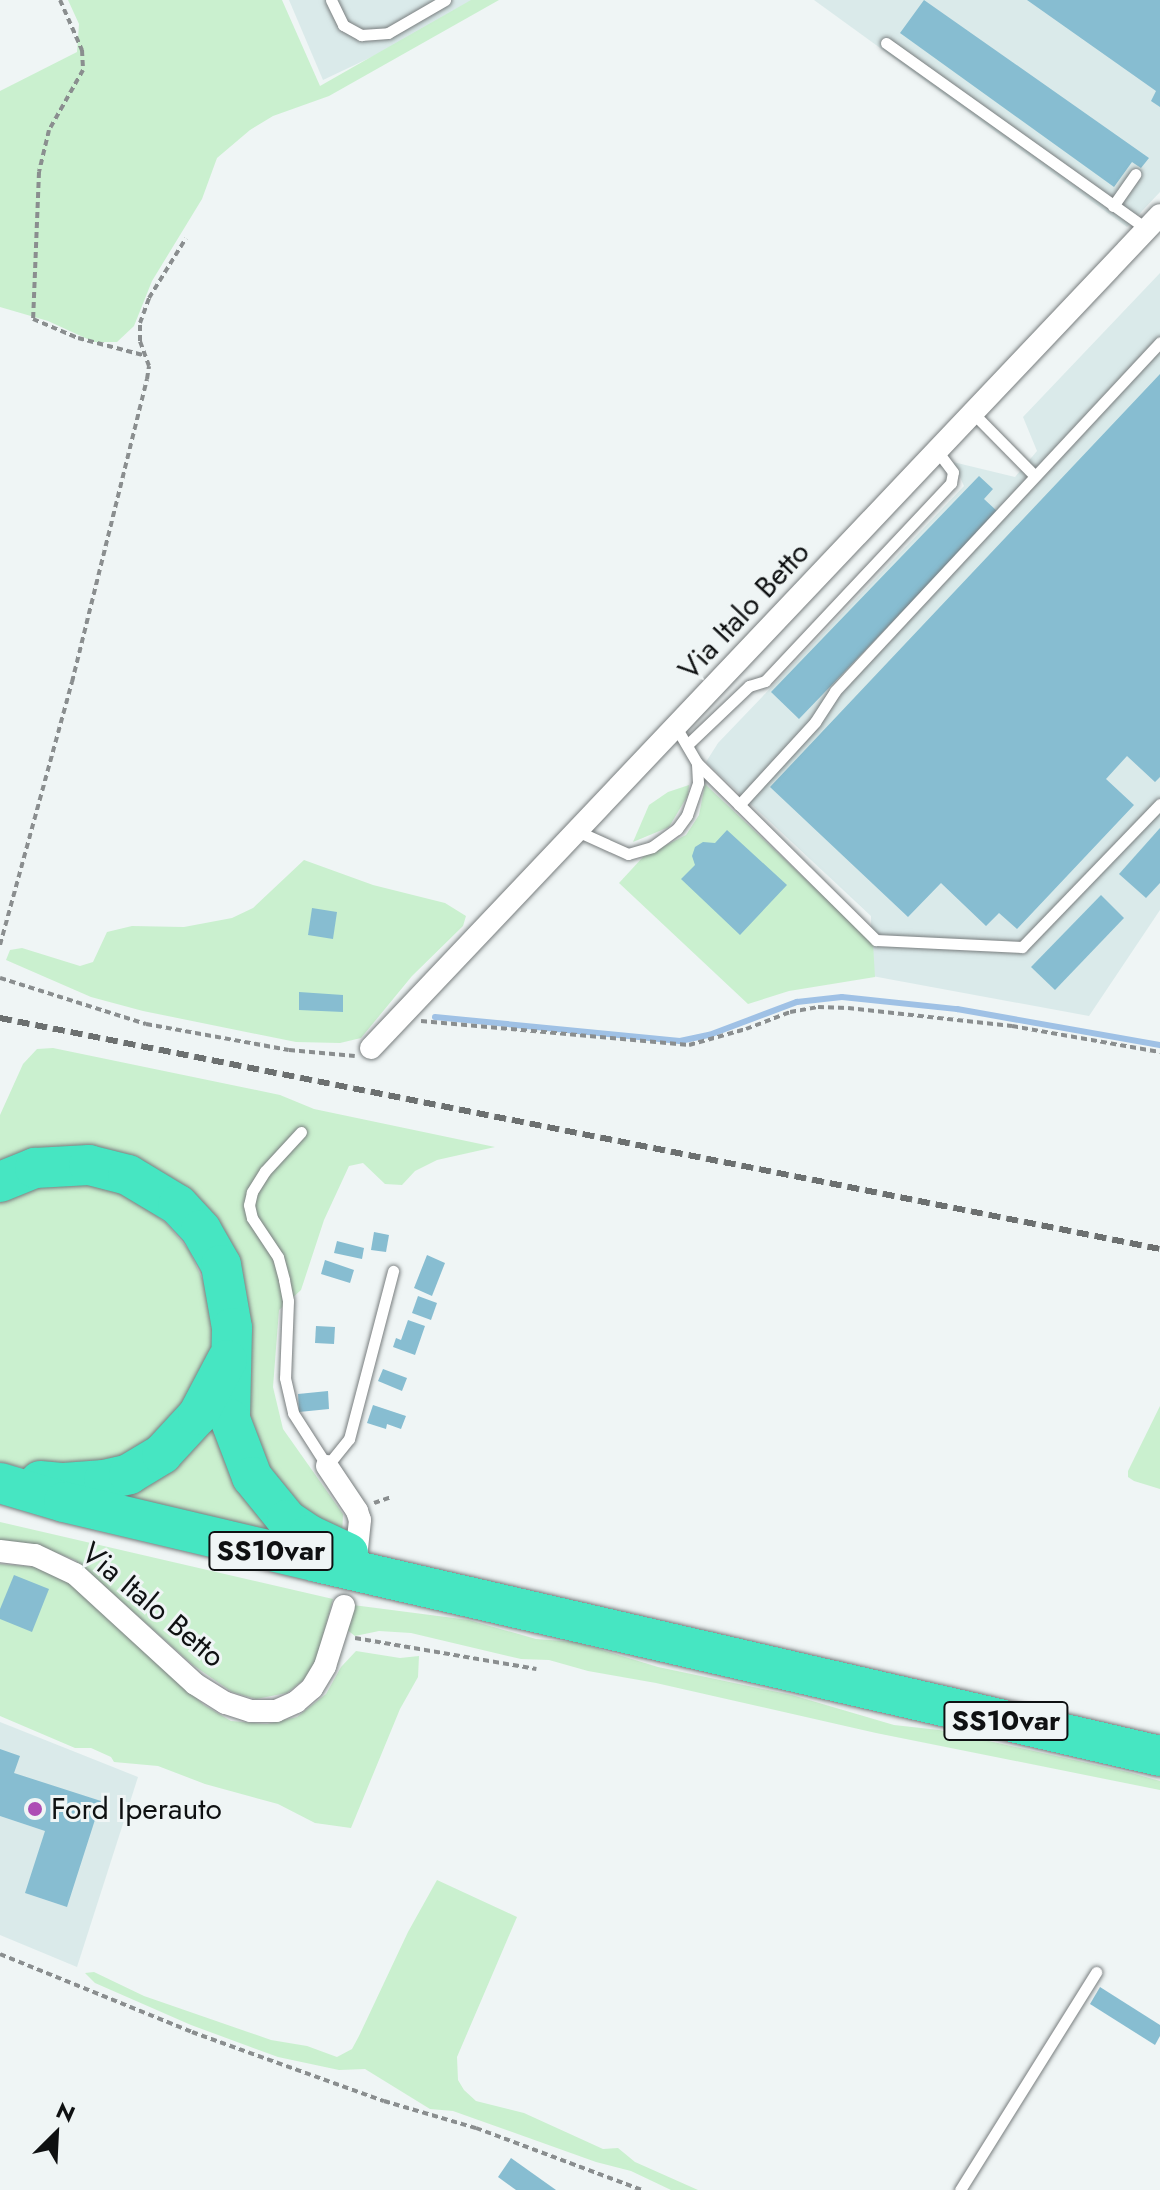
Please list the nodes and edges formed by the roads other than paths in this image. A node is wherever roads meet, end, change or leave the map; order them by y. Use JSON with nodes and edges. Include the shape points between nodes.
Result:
{"nodes":[{"id":1,"x":331,"y":0,"type":"edge"},
{"id":2,"x":445,"y":0,"type":"edge"},
{"id":3,"x":886,"y":43,"type":"dead end"},
{"id":4,"x":1135,"y":174,"type":"dead end"},
{"id":5,"x":1113,"y":206,"type":"junction"},
{"id":6,"x":1153,"y":222,"type":"edge"},
{"id":7,"x":1160,"y":342,"type":"edge"},
{"id":8,"x":973,"y":413,"type":"junction"},
{"id":9,"x":937,"y":451,"type":"junction"},
{"id":10,"x":1035,"y":476,"type":"junction"},
{"id":11,"x":681,"y":736,"type":"junction"},
{"id":12,"x":697,"y":763,"type":"junction"},
{"id":13,"x":1160,"y":804,"type":"edge"},
{"id":14,"x":739,"y":805,"type":"junction"},
{"id":15,"x":577,"y":831,"type":"junction"},
{"id":16,"x":371,"y":1048,"type":"road end"},
{"id":17,"x":301,"y":1132,"type":"dead end"},
{"id":18,"x":0,"y":1182,"type":"edge"},
{"id":19,"x":393,"y":1271,"type":"dead end"},
{"id":20,"x":230,"y":1353,"type":"junction"},
{"id":21,"x":327,"y":1466,"type":"junction"},
{"id":22,"x":0,"y":1469,"type":"edge"},
{"id":23,"x":0,"y":1483,"type":"edge"},
{"id":24,"x":0,"y":1506,"type":"edge"},
{"id":25,"x":118,"y":1515,"type":"junction"},
{"id":26,"x":357,"y":1549,"type":"dead end"},
{"id":27,"x":0,"y":1551,"type":"edge"},
{"id":28,"x":425,"y":1586,"type":"junction"},
{"id":29,"x":344,"y":1606,"type":"dead end"},
{"id":30,"x":1160,"y":1756,"type":"edge"},
{"id":31,"x":1096,"y":1972,"type":"dead end"},
{"id":32,"x":960,"y":2190,"type":"edge"}],
"edges":[{"from":1,"to":2,"type":"lane","via":[[343,25],[361,35],[388,33]]},
{"from":3,"to":5,"type":"lane"},
{"from":4,"to":5,"type":"lane"},
{"from":5,"to":6,"type":"lane"},
{"from":6,"to":8,"type":"street","name":"Via Italo Betto"},
{"from":7,"to":10,"type":"lane"},
{"from":8,"to":9,"type":"street","name":"Via Italo Betto"},
{"from":8,"to":10,"type":"lane"},
{"from":9,"to":11,"type":"street","name":"Via Italo Betto"},
{"from":9,"to":11,"type":"lane","via":[[953,472],[951,483],[765,681],[749,686]]},
{"from":10,"to":14,"type":"lane","via":[[835,691],[815,722]]},
{"from":11,"to":12,"type":"lane"},
{"from":11,"to":15,"type":"street","name":"Via Italo Betto"},
{"from":12,"to":14,"type":"lane"},
{"from":12,"to":15,"type":"lane","via":[[698,783],[687,815],[652,847],[628,854]]},
{"from":13,"to":14,"type":"lane","via":[[1022,947],[876,940]]},
{"from":15,"to":16,"type":"street","name":"Via Italo Betto"},
{"from":17,"to":21,"type":"lane","via":[[265,1171],[249,1205],[278,1257],[284,1280],[285,1378],[293,1413]]},
{"from":18,"to":20,"type":"highway","via":[[35,1168],[89,1165],[128,1175],[178,1205],[201,1230],[221,1265],[229,1295]]},
{"from":19,"to":21,"type":"lane","via":[[352,1429]]},
{"from":20,"to":22,"type":"highway","via":[[209,1398],[182,1437],[129,1474],[64,1483]]},
{"from":20,"to":28,"type":"highway","via":[[230,1419],[240,1452],[265,1498],[309,1535],[342,1551],[402,1566]]},
{"from":21,"to":26,"type":"street","via":[[357,1511]]},
{"from":23,"to":25,"type":"highway","number":"SS10var"},
{"from":24,"to":25,"type":"highway","via":[[85,1523]]},
{"from":25,"to":28,"type":"highway","number":"SS10var"},
{"from":27,"to":29,"type":"street","name":"Via Italo Betto","via":[[35,1555],[75,1574],[195,1684],[251,1711],[276,1711],[312,1688],[325,1666]]},
{"from":28,"to":30,"type":"highway","number":"SS10var"},
{"from":31,"to":32,"type":"lane"}]}
